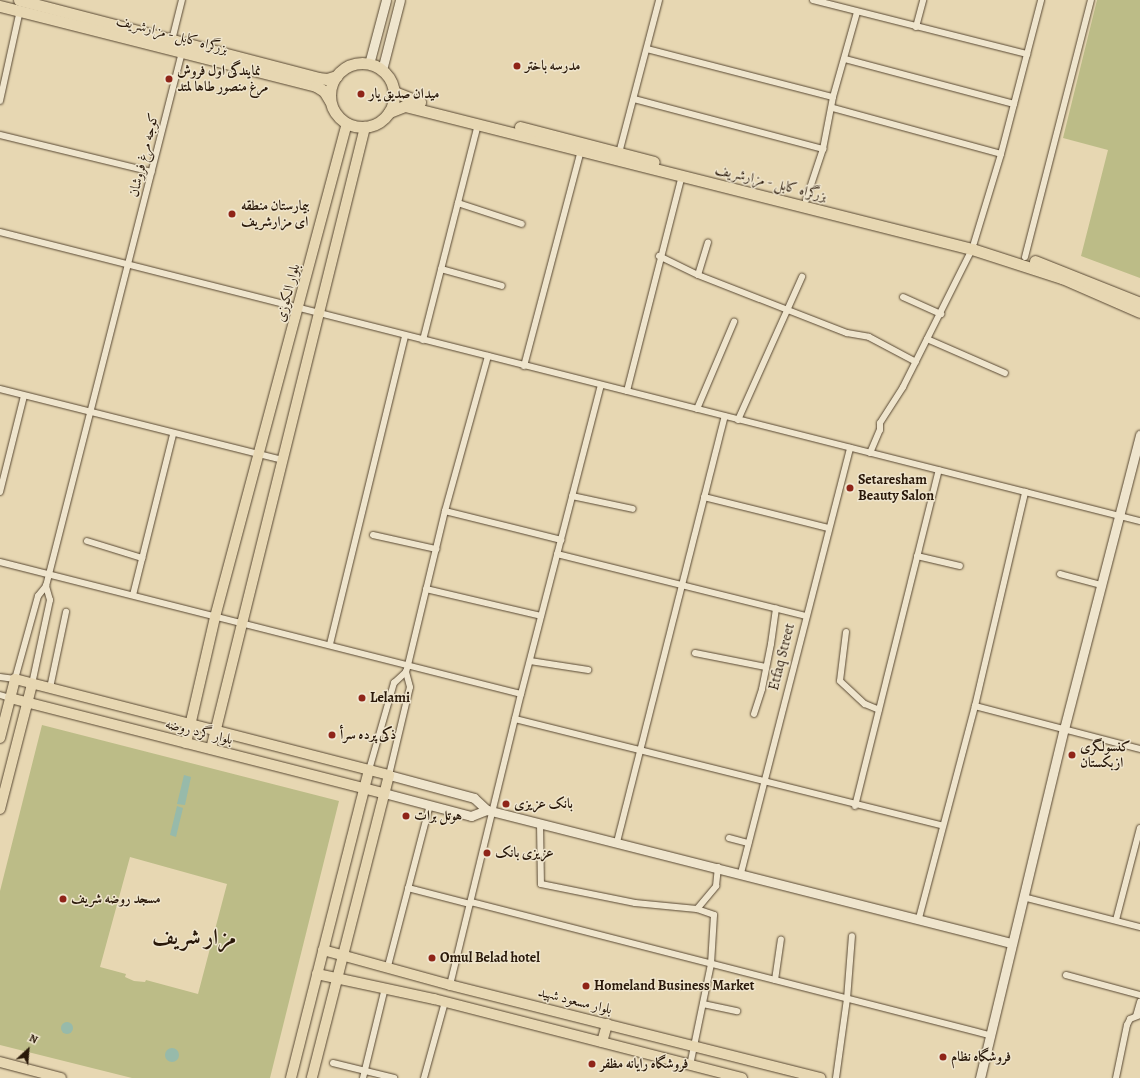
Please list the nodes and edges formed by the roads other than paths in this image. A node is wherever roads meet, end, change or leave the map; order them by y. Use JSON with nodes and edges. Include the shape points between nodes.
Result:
{"nodes":[{"id":1,"x":182,"y":0,"type":"edge"},
{"id":2,"x":386,"y":0,"type":"edge"},
{"id":3,"x":400,"y":0,"type":"edge"},
{"id":4,"x":659,"y":0,"type":"edge"},
{"id":5,"x":812,"y":0,"type":"edge"},
{"id":6,"x":924,"y":0,"type":"edge"},
{"id":7,"x":1041,"y":0,"type":"edge"},
{"id":8,"x":1091,"y":0,"type":"edge"},
{"id":9,"x":43,"y":3,"type":"edge"},
{"id":10,"x":20,"y":5,"type":"edge"},
{"id":11,"x":0,"y":6,"type":"edge"},
{"id":12,"x":858,"y":12,"type":"junction"},
{"id":13,"x":916,"y":27,"type":"junction"},
{"id":14,"x":172,"y":40,"type":"junction"},
{"id":15,"x":647,"y":49,"type":"junction"},
{"id":16,"x":182,"y":52,"type":"junction"},
{"id":17,"x":1027,"y":54,"type":"junction"},
{"id":18,"x":845,"y":59,"type":"junction"},
{"id":19,"x":369,"y":64,"type":"junction"},
{"id":20,"x":382,"y":70,"type":"junction"},
{"id":21,"x":336,"y":76,"type":"junction"},
{"id":22,"x":394,"y":92,"type":"junction"},
{"id":23,"x":833,"y":98,"type":"junction"},
{"id":24,"x":634,"y":99,"type":"junction"},
{"id":25,"x":0,"y":100,"type":"edge"},
{"id":26,"x":330,"y":101,"type":"junction"},
{"id":27,"x":1014,"y":104,"type":"junction"},
{"id":28,"x":833,"y":108,"type":"junction"},
{"id":29,"x":389,"y":112,"type":"junction"},
{"id":30,"x":346,"y":123,"type":"junction"},
{"id":31,"x":478,"y":124,"type":"junction"},
{"id":32,"x":365,"y":127,"type":"junction"},
{"id":33,"x":0,"y":135,"type":"edge"},
{"id":34,"x":824,"y":149,"type":"junction"},
{"id":35,"x":581,"y":151,"type":"junction"},
{"id":36,"x":619,"y":153,"type":"junction"},
{"id":37,"x":1001,"y":154,"type":"junction"},
{"id":38,"x":152,"y":172,"type":"junction"},
{"id":39,"x":682,"y":176,"type":"junction"},
{"id":40,"x":806,"y":200,"type":"junction"},
{"id":41,"x":458,"y":203,"type":"junction"},
{"id":42,"x":522,"y":224,"type":"dead end"},
{"id":43,"x":0,"y":232,"type":"edge"},
{"id":44,"x":708,"y":243,"type":"dead end"},
{"id":45,"x":973,"y":246,"type":"junction"},
{"id":46,"x":659,"y":256,"type":"junction"},
{"id":47,"x":1025,"y":258,"type":"junction"},
{"id":48,"x":128,"y":264,"type":"junction"},
{"id":49,"x":441,"y":269,"type":"junction"},
{"id":50,"x":698,"y":275,"type":"junction"},
{"id":51,"x":802,"y":277,"type":"dead end"},
{"id":52,"x":502,"y":286,"type":"dead end"},
{"id":53,"x":902,"y":297,"type":"dead end"},
{"id":54,"x":1140,"y":303,"type":"edge"},
{"id":55,"x":298,"y":306,"type":"junction"},
{"id":56,"x":787,"y":309,"type":"junction"},
{"id":57,"x":318,"y":312,"type":"junction"},
{"id":58,"x":1140,"y":312,"type":"edge"},
{"id":59,"x":941,"y":314,"type":"junction"},
{"id":60,"x":734,"y":322,"type":"dead end"},
{"id":61,"x":405,"y":336,"type":"junction"},
{"id":62,"x":927,"y":339,"type":"junction"},
{"id":63,"x":423,"y":340,"type":"junction"},
{"id":64,"x":488,"y":356,"type":"junction"},
{"id":65,"x":916,"y":362,"type":"junction"},
{"id":66,"x":524,"y":366,"type":"junction"},
{"id":67,"x":1005,"y":373,"type":"dead end"},
{"id":68,"x":601,"y":385,"type":"junction"},
{"id":69,"x":0,"y":390,"type":"edge"},
{"id":70,"x":626,"y":391,"type":"junction"},
{"id":71,"x":24,"y":396,"type":"junction"},
{"id":72,"x":697,"y":409,"type":"junction"},
{"id":73,"x":92,"y":414,"type":"junction"},
{"id":74,"x":725,"y":416,"type":"junction"},
{"id":75,"x":738,"y":420,"type":"junction"},
{"id":76,"x":173,"y":434,"type":"junction"},
{"id":77,"x":1140,"y":435,"type":"edge"},
{"id":78,"x":850,"y":448,"type":"junction"},
{"id":79,"x":870,"y":453,"type":"junction"},
{"id":80,"x":259,"y":455,"type":"junction"},
{"id":81,"x":282,"y":460,"type":"junction"},
{"id":82,"x":939,"y":470,"type":"junction"},
{"id":83,"x":0,"y":492,"type":"edge"},
{"id":84,"x":1025,"y":492,"type":"junction"},
{"id":85,"x":572,"y":496,"type":"junction"},
{"id":86,"x":704,"y":497,"type":"junction"},
{"id":87,"x":633,"y":509,"type":"dead end"},
{"id":88,"x":445,"y":511,"type":"junction"},
{"id":89,"x":1119,"y":515,"type":"junction"},
{"id":90,"x":1140,"y":521,"type":"edge"},
{"id":91,"x":828,"y":528,"type":"junction"},
{"id":92,"x":373,"y":535,"type":"dead end"},
{"id":93,"x":561,"y":540,"type":"junction"},
{"id":94,"x":87,"y":541,"type":"dead end"},
{"id":95,"x":436,"y":549,"type":"junction"},
{"id":96,"x":557,"y":554,"type":"junction"},
{"id":97,"x":917,"y":556,"type":"junction"},
{"id":98,"x":142,"y":558,"type":"junction"},
{"id":99,"x":0,"y":562,"type":"edge"},
{"id":100,"x":960,"y":566,"type":"dead end"},
{"id":101,"x":49,"y":574,"type":"junction"},
{"id":102,"x":1060,"y":574,"type":"dead end"},
{"id":103,"x":681,"y":585,"type":"junction"},
{"id":104,"x":1101,"y":585,"type":"junction"},
{"id":105,"x":46,"y":586,"type":"junction"},
{"id":106,"x":426,"y":590,"type":"junction"},
{"id":107,"x":133,"y":595,"type":"junction"},
{"id":108,"x":776,"y":608,"type":"junction"},
{"id":109,"x":66,"y":612,"type":"dead end"},
{"id":110,"x":541,"y":616,"type":"junction"},
{"id":111,"x":805,"y":616,"type":"junction"},
{"id":112,"x":215,"y":617,"type":"junction"},
{"id":113,"x":241,"y":624,"type":"junction"},
{"id":114,"x":846,"y":632,"type":"dead end"},
{"id":115,"x":330,"y":644,"type":"junction"},
{"id":116,"x":694,"y":653,"type":"dead end"},
{"id":117,"x":530,"y":661,"type":"junction"},
{"id":118,"x":766,"y":667,"type":"junction"},
{"id":119,"x":407,"y":668,"type":"junction"},
{"id":120,"x":588,"y":670,"type":"dead end"},
{"id":121,"x":0,"y":677,"type":"edge"},
{"id":122,"x":15,"y":679,"type":"junction"},
{"id":123,"x":32,"y":684,"type":"junction"},
{"id":124,"x":50,"y":688,"type":"junction"},
{"id":125,"x":521,"y":694,"type":"junction"},
{"id":126,"x":0,"y":695,"type":"edge"},
{"id":127,"x":10,"y":698,"type":"junction"},
{"id":128,"x":27,"y":702,"type":"junction"},
{"id":129,"x":975,"y":706,"type":"junction"},
{"id":130,"x":879,"y":710,"type":"junction"},
{"id":131,"x":754,"y":714,"type":"dead end"},
{"id":132,"x":515,"y":719,"type":"junction"},
{"id":133,"x":190,"y":724,"type":"junction"},
{"id":134,"x":1064,"y":729,"type":"junction"},
{"id":135,"x":215,"y":730,"type":"junction"},
{"id":136,"x":0,"y":738,"type":"edge"},
{"id":137,"x":186,"y":743,"type":"junction"},
{"id":138,"x":211,"y":749,"type":"junction"},
{"id":139,"x":1140,"y":749,"type":"edge"},
{"id":140,"x":641,"y":750,"type":"junction"},
{"id":141,"x":369,"y":770,"type":"junction"},
{"id":142,"x":389,"y":775,"type":"junction"},
{"id":143,"x":763,"y":782,"type":"junction"},
{"id":144,"x":364,"y":788,"type":"junction"},
{"id":145,"x":384,"y":793,"type":"junction"},
{"id":146,"x":430,"y":805,"type":"junction"},
{"id":147,"x":855,"y":806,"type":"junction"},
{"id":148,"x":0,"y":809,"type":"edge"},
{"id":149,"x":490,"y":811,"type":"junction"},
{"id":150,"x":540,"y":823,"type":"junction"},
{"id":151,"x":943,"y":826,"type":"junction"},
{"id":152,"x":1140,"y":828,"type":"edge"},
{"id":153,"x":729,"y":838,"type":"dead end"},
{"id":154,"x":617,"y":842,"type":"junction"},
{"id":155,"x":748,"y":843,"type":"junction"},
{"id":156,"x":718,"y":867,"type":"junction"},
{"id":157,"x":740,"y":873,"type":"junction"},
{"id":158,"x":408,"y":888,"type":"junction"},
{"id":159,"x":1023,"y":896,"type":"junction"},
{"id":160,"x":470,"y":903,"type":"junction"},
{"id":161,"x":697,"y":909,"type":"junction"},
{"id":162,"x":919,"y":918,"type":"junction"},
{"id":163,"x":1116,"y":920,"type":"junction"},
{"id":164,"x":1140,"y":926,"type":"edge"},
{"id":165,"x":852,"y":936,"type":"dead end"},
{"id":166,"x":781,"y":939,"type":"dead end"},
{"id":167,"x":1012,"y":943,"type":"junction"},
{"id":168,"x":323,"y":950,"type":"junction"},
{"id":169,"x":343,"y":954,"type":"junction"},
{"id":170,"x":711,"y":964,"type":"junction"},
{"id":171,"x":388,"y":966,"type":"junction"},
{"id":172,"x":317,"y":974,"type":"junction"},
{"id":173,"x":1066,"y":975,"type":"dead end"},
{"id":174,"x":337,"y":979,"type":"junction"},
{"id":175,"x":775,"y":980,"type":"junction"},
{"id":176,"x":439,"y":982,"type":"junction"},
{"id":177,"x":450,"y":985,"type":"junction"},
{"id":178,"x":385,"y":988,"type":"junction"},
{"id":179,"x":1140,"y":995,"type":"edge"},
{"id":180,"x":434,"y":999,"type":"junction"},
{"id":181,"x":847,"y":999,"type":"junction"},
{"id":182,"x":445,"y":1002,"type":"junction"},
{"id":183,"x":1140,"y":1002,"type":"edge"},
{"id":184,"x":703,"y":1004,"type":"junction"},
{"id":185,"x":737,"y":1011,"type":"dead end"},
{"id":186,"x":1138,"y":1016,"type":"edge"},
{"id":187,"x":607,"y":1024,"type":"junction"},
{"id":188,"x":990,"y":1035,"type":"junction"},
{"id":189,"x":602,"y":1042,"type":"junction"},
{"id":190,"x":695,"y":1047,"type":"junction"},
{"id":191,"x":0,"y":1062,"type":"edge"},
{"id":192,"x":333,"y":1063,"type":"dead end"},
{"id":193,"x":690,"y":1065,"type":"junction"},
{"id":194,"x":365,"y":1070,"type":"junction"},
{"id":195,"x":784,"y":1074,"type":"edge"},
{"id":196,"x":61,"y":1078,"type":"edge"},
{"id":197,"x":291,"y":1078,"type":"edge"},
{"id":198,"x":312,"y":1078,"type":"edge"},
{"id":199,"x":363,"y":1078,"type":"edge"},
{"id":200,"x":394,"y":1078,"type":"edge"},
{"id":201,"x":424,"y":1078,"type":"edge"},
{"id":202,"x":742,"y":1078,"type":"edge"},
{"id":203,"x":820,"y":1078,"type":"edge"},
{"id":204,"x":836,"y":1078,"type":"edge"},
{"id":205,"x":980,"y":1078,"type":"edge"},
{"id":206,"x":1116,"y":1078,"type":"edge"}],
"edges":[{"from":1,"to":14,"type":"street"},
{"from":2,"to":19,"type":"street"},
{"from":3,"to":20,"type":"street"},
{"from":4,"to":15,"type":"street"},
{"from":5,"to":12,"type":"street"},
{"from":6,"to":13,"type":"street"},
{"from":7,"to":17,"type":"street"},
{"from":8,"to":47,"type":"street"},
{"from":9,"to":10,"type":"highway","name":"بزرگراه کابل - مزارشریف"},
{"from":9,"to":14,"type":"highway","name":"بزرگراه کابل - مزارشریف"},
{"from":10,"to":11,"type":"highway","name":"بزرگراه کابل - مزارشریف"},
{"from":10,"to":16,"type":"highway","name":"بزرگراه کابل - مزارشریف"},
{"from":10,"to":25,"type":"street"},
{"from":12,"to":13,"type":"street"},
{"from":12,"to":18,"type":"street"},
{"from":13,"to":17,"type":"street"},
{"from":14,"to":21,"type":"highway","name":"بزرگراه کابل - مزارشریف","via":[[318,78]]},
{"from":15,"to":23,"type":"street"},
{"from":15,"to":24,"type":"street"},
{"from":16,"to":26,"type":"highway","name":"بزرگراه کابل - مزارشریف","via":[[316,86],[324,91]]},
{"from":16,"to":38,"type":"street","name":"كوجه مرغ فروشان"},
{"from":17,"to":27,"type":"street"},
{"from":18,"to":23,"type":"street"},
{"from":18,"to":27,"type":"street"},
{"from":19,"to":20,"type":"highway"},
{"from":19,"to":21,"type":"highway","via":[[351,65]]},
{"from":20,"to":22,"type":"highway"},
{"from":21,"to":26,"type":"highway","via":[[330,92]]},
{"from":22,"to":29,"type":"highway"},
{"from":22,"to":36,"type":"highway","name":"بزرگراه کابل - مزارشریف","via":[[406,98]]},
{"from":23,"to":28,"type":"street"},
{"from":24,"to":34,"type":"street"},
{"from":24,"to":36,"type":"street"},
{"from":26,"to":30,"type":"highway","via":[[339,118]]},
{"from":27,"to":37,"type":"street"},
{"from":28,"to":34,"type":"street"},
{"from":28,"to":37,"type":"street"},
{"from":29,"to":31,"type":"highway","name":"بزرگراه کابل - مزارشریف","via":[[404,106]]},
{"from":29,"to":32,"type":"highway","via":[[383,119]]},
{"from":30,"to":32,"type":"highway"},
{"from":30,"to":55,"type":"main road","name":"بلوار الکوزی"},
{"from":31,"to":35,"type":"highway","name":"بزرگراه کابل - مزارشریف"},
{"from":31,"to":41,"type":"street"},
{"from":32,"to":57,"type":"main road"},
{"from":33,"to":38,"type":"street"},
{"from":34,"to":40,"type":"street"},
{"from":35,"to":39,"type":"highway","name":"بزرگراه کابل - مزارشریف"},
{"from":35,"to":66,"type":"street"},
{"from":36,"to":40,"type":"highway","name":"بزرگراه کابل - مزارشریف"},
{"from":37,"to":45,"type":"street"},
{"from":38,"to":48,"type":"street","name":"كوجه مرغ فروشان"},
{"from":39,"to":45,"type":"highway","name":"بزرگراه کابل - مزارشریف"},
{"from":39,"to":46,"type":"street"},
{"from":40,"to":45,"type":"highway","name":"بزرگراه کابل - مزارشریف"},
{"from":41,"to":42,"type":"street"},
{"from":41,"to":49,"type":"street"},
{"from":43,"to":48,"type":"street"},
{"from":44,"to":50,"type":"street"},
{"from":45,"to":47,"type":"highway","name":"بزرگراه کابل - مزارشریف"},
{"from":45,"to":58,"type":"highway","name":"بزرگراه کابل - مزارشریف","via":[[1062,278]]},
{"from":45,"to":59,"type":"street"},
{"from":46,"to":50,"type":"street"},
{"from":46,"to":70,"type":"street"},
{"from":47,"to":54,"type":"highway","name":"بزرگراه کابل - مزارشریف","via":[[1064,271]]},
{"from":48,"to":55,"type":"street"},
{"from":48,"to":73,"type":"street","name":"كوجه مرغ فروشان"},
{"from":49,"to":52,"type":"street"},
{"from":49,"to":63,"type":"street"},
{"from":50,"to":56,"type":"street"},
{"from":51,"to":56,"type":"street"},
{"from":53,"to":59,"type":"street"},
{"from":55,"to":57,"type":"street"},
{"from":55,"to":80,"type":"main road","name":"بلوار الکوزی"},
{"from":56,"to":65,"type":"street","via":[[847,333],[869,337]]},
{"from":56,"to":75,"type":"street"},
{"from":57,"to":61,"type":"street"},
{"from":57,"to":81,"type":"main road"},
{"from":59,"to":62,"type":"street"},
{"from":60,"to":72,"type":"street"},
{"from":61,"to":63,"type":"street"},
{"from":61,"to":115,"type":"street"},
{"from":62,"to":65,"type":"street"},
{"from":62,"to":67,"type":"street"},
{"from":63,"to":64,"type":"street"},
{"from":64,"to":66,"type":"street"},
{"from":64,"to":88,"type":"street"},
{"from":65,"to":79,"type":"street","via":[[880,423],[880,430]]},
{"from":66,"to":68,"type":"street"},
{"from":68,"to":70,"type":"street"},
{"from":68,"to":85,"type":"street"},
{"from":69,"to":71,"type":"street"},
{"from":70,"to":72,"type":"street"},
{"from":71,"to":73,"type":"street"},
{"from":71,"to":83,"type":"street"},
{"from":72,"to":74,"type":"street"},
{"from":73,"to":76,"type":"street"},
{"from":73,"to":101,"type":"street","name":"كوجه مرغ فروشان"},
{"from":74,"to":75,"type":"street"},
{"from":74,"to":86,"type":"street"},
{"from":75,"to":78,"type":"street"},
{"from":76,"to":80,"type":"street"},
{"from":76,"to":98,"type":"street"},
{"from":77,"to":89,"type":"street"},
{"from":78,"to":79,"type":"street"},
{"from":78,"to":91,"type":"street","name":"Etfaq Street"},
{"from":79,"to":82,"type":"street"},
{"from":80,"to":81,"type":"street"},
{"from":80,"to":112,"type":"main road","name":"بلوار الکوزی"},
{"from":81,"to":113,"type":"main road"},
{"from":82,"to":84,"type":"street"},
{"from":82,"to":97,"type":"street"},
{"from":84,"to":89,"type":"street"},
{"from":84,"to":129,"type":"street"},
{"from":85,"to":87,"type":"street"},
{"from":85,"to":93,"type":"street"},
{"from":86,"to":91,"type":"street"},
{"from":86,"to":103,"type":"street"},
{"from":88,"to":93,"type":"street"},
{"from":88,"to":95,"type":"street"},
{"from":89,"to":90,"type":"street"},
{"from":89,"to":104,"type":"street"},
{"from":91,"to":111,"type":"street","name":"Etfaq Street"},
{"from":92,"to":95,"type":"street"},
{"from":93,"to":96,"type":"street"},
{"from":94,"to":98,"type":"street"},
{"from":95,"to":106,"type":"street"},
{"from":96,"to":103,"type":"street"},
{"from":96,"to":110,"type":"street"},
{"from":97,"to":100,"type":"street"},
{"from":97,"to":130,"type":"street"},
{"from":98,"to":107,"type":"street"},
{"from":99,"to":101,"type":"street"},
{"from":101,"to":105,"type":"street","name":"كوجه مرغ فروشان"},
{"from":101,"to":107,"type":"street"},
{"from":102,"to":104,"type":"street"},
{"from":103,"to":108,"type":"street"},
{"from":103,"to":140,"type":"street"},
{"from":104,"to":134,"type":"street"},
{"from":105,"to":122,"type":"street","via":[[38,596]]},
{"from":105,"to":123,"type":"street","via":[[50,600]]},
{"from":106,"to":110,"type":"street"},
{"from":106,"to":119,"type":"street"},
{"from":107,"to":112,"type":"street"},
{"from":108,"to":111,"type":"street"},
{"from":108,"to":118,"type":"street"},
{"from":109,"to":124,"type":"street"},
{"from":110,"to":117,"type":"street"},
{"from":111,"to":143,"type":"street","name":"Etfaq Street"},
{"from":112,"to":113,"type":"street"},
{"from":112,"to":133,"type":"main road","name":"بلوار الکوزی"},
{"from":113,"to":115,"type":"street"},
{"from":113,"to":135,"type":"main road"},
{"from":114,"to":130,"type":"street","via":[[840,681],[865,704]]},
{"from":115,"to":119,"type":"street"},
{"from":116,"to":118,"type":"street"},
{"from":117,"to":120,"type":"street"},
{"from":117,"to":125,"type":"street"},
{"from":118,"to":131,"type":"street"},
{"from":119,"to":125,"type":"street"},
{"from":119,"to":141,"type":"street","via":[[394,683]]},
{"from":119,"to":142,"type":"street","via":[[410,687]]},
{"from":121,"to":122,"type":"street"},
{"from":122,"to":123,"type":"main road","name":"بلوار گرد روضه"},
{"from":122,"to":127,"type":"main road"},
{"from":123,"to":124,"type":"main road","name":"بلوار گرد روضه"},
{"from":123,"to":128,"type":"main road"},
{"from":124,"to":133,"type":"main road","name":"بلوار گرد روضه"},
{"from":125,"to":132,"type":"street"},
{"from":126,"to":127,"type":"street"},
{"from":127,"to":128,"type":"main road","name":"بلوار گرد روضه"},
{"from":127,"to":136,"type":"main road"},
{"from":128,"to":137,"type":"main road","name":"بلوار گرد روضه"},
{"from":128,"to":148,"type":"main road"},
{"from":129,"to":134,"type":"street"},
{"from":129,"to":151,"type":"street"},
{"from":130,"to":147,"type":"street"},
{"from":132,"to":140,"type":"street"},
{"from":132,"to":149,"type":"street"},
{"from":133,"to":135,"type":"main road","name":"بلوار گرد روضه"},
{"from":133,"to":137,"type":"main road","name":"بلوار الکوزی"},
{"from":134,"to":139,"type":"street"},
{"from":134,"to":159,"type":"street"},
{"from":135,"to":138,"type":"main road"},
{"from":135,"to":141,"type":"main road","name":"بلوار گرد روضه"},
{"from":137,"to":138,"type":"main road","name":"بلوار گرد روضه"},
{"from":138,"to":144,"type":"main road","name":"بلوار گرد روضه"},
{"from":140,"to":143,"type":"street"},
{"from":140,"to":154,"type":"street"},
{"from":141,"to":142,"type":"main road","name":"بلوار گرد روضه"},
{"from":141,"to":144,"type":"main road"},
{"from":142,"to":145,"type":"main road"},
{"from":142,"to":149,"type":"street","via":[[474,798]]},
{"from":143,"to":147,"type":"street"},
{"from":143,"to":155,"type":"street","name":"Etfaq Street"},
{"from":144,"to":145,"type":"main road","name":"بلوار گرد روضه"},
{"from":144,"to":168,"type":"main road"},
{"from":145,"to":146,"type":"street"},
{"from":145,"to":169,"type":"main road"},
{"from":146,"to":149,"type":"street","via":[[471,816]]},
{"from":146,"to":158,"type":"street"},
{"from":147,"to":151,"type":"street"},
{"from":149,"to":150,"type":"street"},
{"from":149,"to":160,"type":"street"},
{"from":150,"to":154,"type":"street"},
{"from":150,"to":161,"type":"street","via":[[541,884],[635,903]]},
{"from":151,"to":162,"type":"street"},
{"from":152,"to":163,"type":"street"},
{"from":153,"to":155,"type":"street"},
{"from":154,"to":156,"type":"street"},
{"from":155,"to":157,"type":"street","name":"Etfaq Street"},
{"from":156,"to":157,"type":"street"},
{"from":156,"to":161,"type":"street","via":[[716,886]]},
{"from":157,"to":162,"type":"street"},
{"from":158,"to":160,"type":"street"},
{"from":158,"to":171,"type":"street"},
{"from":159,"to":163,"type":"street"},
{"from":159,"to":167,"type":"street"},
{"from":160,"to":170,"type":"street"},
{"from":160,"to":177,"type":"street"},
{"from":161,"to":170,"type":"street","via":[[714,915]]},
{"from":162,"to":167,"type":"street"},
{"from":163,"to":164,"type":"street"},
{"from":165,"to":181,"type":"street"},
{"from":166,"to":175,"type":"street"},
{"from":167,"to":188,"type":"street"},
{"from":168,"to":169,"type":"main road","name":"بلوار مسعود شهید"},
{"from":168,"to":172,"type":"main road"},
{"from":169,"to":171,"type":"main road","name":"بلوار مسعود شهید"},
{"from":169,"to":174,"type":"main road"},
{"from":170,"to":175,"type":"street"},
{"from":170,"to":184,"type":"street"},
{"from":171,"to":176,"type":"main road","name":"بلوار مسعود شهید"},
{"from":172,"to":174,"type":"main road"},
{"from":172,"to":197,"type":"main road"},
{"from":173,"to":179,"type":"street"},
{"from":174,"to":178,"type":"main road"},
{"from":174,"to":198,"type":"main road"},
{"from":175,"to":181,"type":"street"},
{"from":176,"to":177,"type":"main road","name":"بلوار مسعود شهید"},
{"from":176,"to":180,"type":"main road"},
{"from":177,"to":187,"type":"main road","name":"بلوار مسعود شهید"},
{"from":178,"to":180,"type":"main road"},
{"from":178,"to":194,"type":"street"},
{"from":180,"to":182,"type":"main road"},
{"from":181,"to":188,"type":"street"},
{"from":181,"to":204,"type":"street"},
{"from":182,"to":189,"type":"main road"},
{"from":182,"to":201,"type":"street"},
{"from":183,"to":186,"type":"street"},
{"from":184,"to":185,"type":"street"},
{"from":184,"to":190,"type":"street"},
{"from":186,"to":206,"type":"street","via":[[1130,1019],[1127,1025]]},
{"from":187,"to":189,"type":"main road"},
{"from":187,"to":190,"type":"main road","name":"بلوار مسعود شهید"},
{"from":188,"to":205,"type":"street"},
{"from":189,"to":193,"type":"main road"},
{"from":190,"to":193,"type":"street"},
{"from":190,"to":195,"type":"main road","name":"بلوار مسعود شهید"},
{"from":191,"to":196,"type":"main road"},
{"from":192,"to":194,"type":"street"},
{"from":193,"to":202,"type":"main road"},
{"from":194,"to":199,"type":"street"},
{"from":194,"to":200,"type":"street"},
{"from":195,"to":203,"type":"main road","name":"بلوار مسعود شهید"}]}
